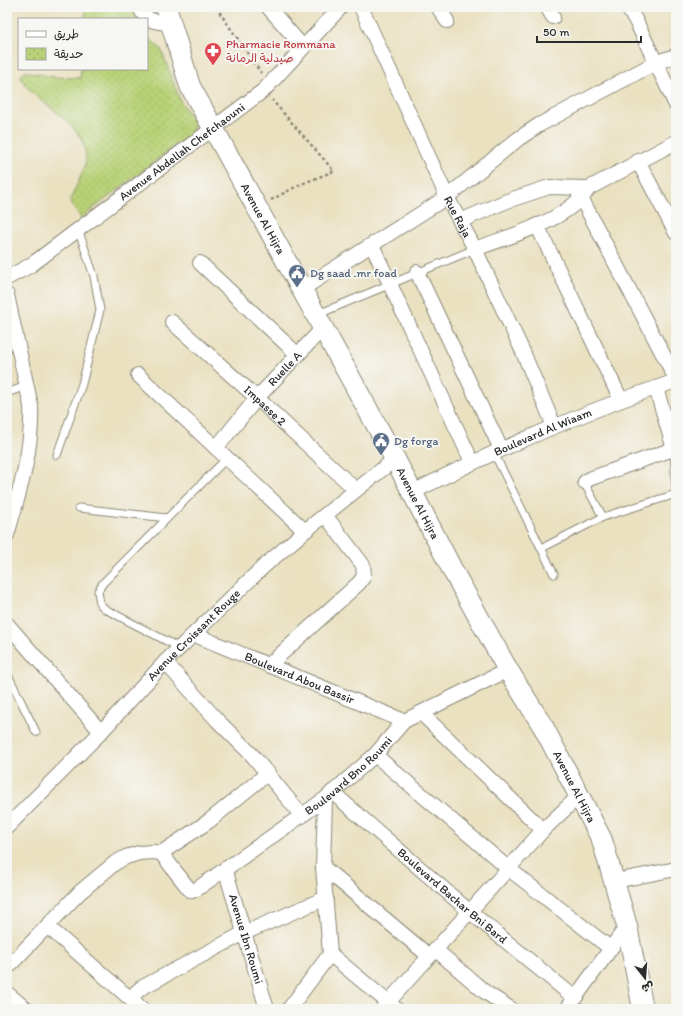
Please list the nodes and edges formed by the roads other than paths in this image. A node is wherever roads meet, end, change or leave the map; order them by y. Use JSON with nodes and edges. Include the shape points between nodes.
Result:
{"nodes":[{"id":1,"x":140,"y":7,"type":"edge"},
{"id":2,"x":268,"y":7,"type":"edge"},
{"id":3,"x":341,"y":7,"type":"edge"},
{"id":4,"x":362,"y":7,"type":"edge"},
{"id":5,"x":438,"y":7,"type":"edge"},
{"id":6,"x":627,"y":7,"type":"edge"},
{"id":7,"x":168,"y":15,"type":"edge"},
{"id":8,"x":146,"y":18,"type":"edge"},
{"id":9,"x":148,"y":19,"type":"edge"},
{"id":10,"x":448,"y":21,"type":"dead end"},
{"id":11,"x":303,"y":47,"type":"junction"},
{"id":12,"x":676,"y":56,"type":"edge"},
{"id":13,"x":657,"y":62,"type":"junction"},
{"id":14,"x":676,"y":105,"type":"edge"},
{"id":15,"x":212,"y":128,"type":"junction"},
{"id":16,"x":676,"y":142,"type":"edge"},
{"id":17,"x":638,"y":161,"type":"junction"},
{"id":18,"x":582,"y":192,"type":"junction"},
{"id":19,"x":447,"y":197,"type":"junction"},
{"id":20,"x":460,"y":221,"type":"junction"},
{"id":21,"x":538,"y":225,"type":"junction"},
{"id":22,"x":78,"y":228,"type":"junction"},
{"id":23,"x":676,"y":233,"type":"edge"},
{"id":24,"x":372,"y":245,"type":"junction"},
{"id":25,"x":475,"y":249,"type":"junction"},
{"id":26,"x":200,"y":263,"type":"dead end"},
{"id":27,"x":417,"y":272,"type":"junction"},
{"id":28,"x":7,"y":278,"type":"edge"},
{"id":29,"x":390,"y":284,"type":"junction"},
{"id":30,"x":302,"y":289,"type":"junction"},
{"id":31,"x":7,"y":295,"type":"edge"},
{"id":32,"x":172,"y":322,"type":"dead end"},
{"id":33,"x":320,"y":322,"type":"junction"},
{"id":34,"x":298,"y":355,"type":"junction"},
{"id":35,"x":138,"y":375,"type":"dead end"},
{"id":36,"x":676,"y":380,"type":"edge"},
{"id":37,"x":26,"y":386,"type":"junction"},
{"id":38,"x":656,"y":388,"type":"junction"},
{"id":39,"x":7,"y":393,"type":"edge"},
{"id":40,"x":257,"y":398,"type":"junction"},
{"id":41,"x":621,"y":400,"type":"junction"},
{"id":42,"x":554,"y":426,"type":"junction"},
{"id":43,"x":216,"y":448,"type":"junction"},
{"id":44,"x":675,"y":448,"type":"edge"},
{"id":45,"x":498,"y":451,"type":"junction"},
{"id":46,"x":57,"y":455,"type":"dead end"},
{"id":47,"x":227,"y":458,"type":"junction"},
{"id":48,"x":395,"y":459,"type":"junction"},
{"id":49,"x":472,"y":462,"type":"junction"},
{"id":50,"x":585,"y":482,"type":"joint"},
{"id":51,"x":356,"y":490,"type":"junction"},
{"id":52,"x":413,"y":492,"type":"junction"},
{"id":53,"x":676,"y":494,"type":"edge"},
{"id":54,"x":79,"y":508,"type":"dead end"},
{"id":55,"x":325,"y":515,"type":"junction"},
{"id":56,"x":603,"y":517,"type":"junction"},
{"id":57,"x":167,"y":518,"type":"junction"},
{"id":58,"x":305,"y":531,"type":"junction"},
{"id":59,"x":7,"y":535,"type":"edge"},
{"id":60,"x":542,"y":548,"type":"junction"},
{"id":61,"x":554,"y":574,"type":"dead end"},
{"id":62,"x":7,"y":624,"type":"edge"},
{"id":63,"x":195,"y":635,"type":"junction"},
{"id":64,"x":180,"y":648,"type":"junction"},
{"id":65,"x":165,"y":662,"type":"junction"},
{"id":66,"x":269,"y":665,"type":"junction"},
{"id":67,"x":508,"y":670,"type":"junction"},
{"id":68,"x":7,"y":673,"type":"edge"},
{"id":69,"x":421,"y":714,"type":"junction"},
{"id":70,"x":404,"y":721,"type":"junction"},
{"id":71,"x":36,"y":732,"type":"dead end"},
{"id":72,"x":101,"y":732,"type":"junction"},
{"id":73,"x":375,"y":755,"type":"junction"},
{"id":74,"x":268,"y":773,"type":"junction"},
{"id":75,"x":580,"y":795,"type":"junction"},
{"id":76,"x":328,"y":796,"type":"junction"},
{"id":77,"x":302,"y":816,"type":"junction"},
{"id":78,"x":7,"y":827,"type":"edge"},
{"id":79,"x":543,"y":830,"type":"junction"},
{"id":80,"x":160,"y":853,"type":"junction"},
{"id":81,"x":323,"y":867,"type":"junction"},
{"id":82,"x":225,"y":869,"type":"junction"},
{"id":83,"x":509,"y":869,"type":"junction"},
{"id":84,"x":676,"y":869,"type":"edge"},
{"id":85,"x":615,"y":881,"type":"junction"},
{"id":86,"x":326,"y":898,"type":"junction"},
{"id":87,"x":469,"y":911,"type":"junction"},
{"id":88,"x":47,"y":926,"type":"junction"},
{"id":89,"x":626,"y":926,"type":"junction"},
{"id":90,"x":244,"y":933,"type":"junction"},
{"id":91,"x":610,"y":948,"type":"junction"},
{"id":92,"x":432,"y":953,"type":"junction"},
{"id":93,"x":330,"y":954,"type":"junction"},
{"id":94,"x":7,"y":968,"type":"edge"},
{"id":95,"x":7,"y":993,"type":"edge"},
{"id":96,"x":130,"y":998,"type":"junction"},
{"id":97,"x":571,"y":1003,"type":"edge"},
{"id":98,"x":389,"y":1007,"type":"edge"},
{"id":99,"x":26,"y":1009,"type":"edge"},
{"id":100,"x":142,"y":1009,"type":"edge"},
{"id":101,"x":268,"y":1009,"type":"edge"},
{"id":102,"x":289,"y":1009,"type":"edge"},
{"id":103,"x":511,"y":1009,"type":"edge"},
{"id":104,"x":643,"y":1009,"type":"edge"}],
"edges":[{"from":1,"to":8,"type":"street"},
{"from":2,"to":11,"type":"street"},
{"from":3,"to":11,"type":"street","name":"Avenue Abdellah Chefchaouni"},
{"from":4,"to":19,"type":"street","name":"Rue Raja"},
{"from":5,"to":10,"type":"street"},
{"from":6,"to":13,"type":"street"},
{"from":7,"to":9,"type":"street","via":[[153,21]]},
{"from":7,"to":15,"type":"street","name":"Avenue Al Hijra","via":[[190,86]]},
{"from":11,"to":15,"type":"street","name":"Avenue Abdellah Chefchaouni","via":[[267,87]]},
{"from":12,"to":13,"type":"street"},
{"from":13,"to":14,"type":"street"},
{"from":13,"to":19,"type":"street","via":[[539,125]]},
{"from":15,"to":22,"type":"street","name":"Avenue Abdellah Chefchaouni"},
{"from":15,"to":30,"type":"street","name":"Avenue Al Hijra"},
{"from":16,"to":17,"type":"street"},
{"from":17,"to":18,"type":"street"},
{"from":17,"to":23,"type":"street"},
{"from":18,"to":20,"type":"street","via":[[549,187]]},
{"from":18,"to":21,"type":"street","via":[[565,212]]},
{"from":18,"to":36,"type":"street"},
{"from":19,"to":20,"type":"street","name":"Rue Raja"},
{"from":19,"to":24,"type":"street"},
{"from":20,"to":25,"type":"street","name":"Rue Raja"},
{"from":21,"to":25,"type":"street"},
{"from":21,"to":41,"type":"street"},
{"from":22,"to":28,"type":"street","name":"Avenue Abdellah Chefchaouni","via":[[31,265]]},
{"from":22,"to":46,"type":"lane","via":[[94,276],[100,310],[82,384]]},
{"from":24,"to":29,"type":"street"},
{"from":24,"to":30,"type":"street"},
{"from":25,"to":27,"type":"lane"},
{"from":25,"to":42,"type":"street","name":"Rue Raja"},
{"from":26,"to":34,"type":"street"},
{"from":27,"to":29,"type":"lane"},
{"from":27,"to":45,"type":"street"},
{"from":29,"to":33,"type":"lane"},
{"from":29,"to":49,"type":"street"},
{"from":30,"to":33,"type":"street","name":"Avenue Al Hijra"},
{"from":31,"to":37,"type":"street"},
{"from":32,"to":40,"type":"street","name":"Impasse 2"},
{"from":33,"to":34,"type":"street","name":"Ruelle A"},
{"from":33,"to":48,"type":"street","name":"Avenue Al Hijra"},
{"from":34,"to":40,"type":"street","name":"Ruelle A"},
{"from":35,"to":43,"type":"street"},
{"from":36,"to":38,"type":"street","name":"Boulevard Al Wiaam"},
{"from":37,"to":39,"type":"lane"},
{"from":37,"to":59,"type":"street","via":[[31,406],[30,442]]},
{"from":38,"to":41,"type":"street","name":"Boulevard Al Wiaam"},
{"from":38,"to":44,"type":"street"},
{"from":40,"to":43,"type":"street","name":"Ruelle A"},
{"from":40,"to":51,"type":"street","name":"Impasse 2"},
{"from":41,"to":42,"type":"street","name":"Boulevard Al Wiaam"},
{"from":42,"to":45,"type":"street","name":"Boulevard Al Wiaam"},
{"from":43,"to":47,"type":"street"},
{"from":44,"to":50,"type":"street"},
{"from":44,"to":53,"type":"lane"},
{"from":45,"to":49,"type":"street","name":"Boulevard Al Wiaam"},
{"from":45,"to":60,"type":"lane"},
{"from":47,"to":57,"type":"lane"},
{"from":47,"to":58,"type":"street"},
{"from":48,"to":51,"type":"street","name":"Avenue Croissant Rouge"},
{"from":48,"to":52,"type":"street","name":"Avenue Al Hijra"},
{"from":49,"to":52,"type":"street","name":"Boulevard Al Wiaam"},
{"from":50,"to":56,"type":"lane"},
{"from":51,"to":55,"type":"street","name":"Avenue Croissant Rouge"},
{"from":52,"to":67,"type":"street","name":"Avenue Al Hijra"},
{"from":53,"to":56,"type":"lane"},
{"from":54,"to":57,"type":"lane"},
{"from":55,"to":58,"type":"street","name":"Avenue Croissant Rouge"},
{"from":55,"to":66,"type":"street","via":[[363,565],[364,576]]},
{"from":56,"to":60,"type":"lane"},
{"from":57,"to":64,"type":"lane","via":[[103,583],[98,591],[98,599],[105,608]]},
{"from":58,"to":63,"type":"street","name":"Avenue Croissant Rouge","via":[[263,567]]},
{"from":60,"to":61,"type":"lane"},
{"from":62,"to":72,"type":"street"},
{"from":63,"to":64,"type":"street","name":"Avenue Croissant Rouge"},
{"from":63,"to":66,"type":"street","name":"Boulevard Abou Bassir"},
{"from":64,"to":65,"type":"street","name":"Avenue Croissant Rouge"},
{"from":65,"to":72,"type":"street","name":"Avenue Croissant Rouge"},
{"from":65,"to":74,"type":"street"},
{"from":66,"to":70,"type":"street","name":"Boulevard Abou Bassir"},
{"from":67,"to":69,"type":"street","name":"Boulevard Bno Roumi"},
{"from":67,"to":75,"type":"street","name":"Avenue Al Hijra","via":[[544,728]]},
{"from":68,"to":71,"type":"lane"},
{"from":69,"to":70,"type":"street","name":"Boulevard Bno Roumi"},
{"from":69,"to":79,"type":"street"},
{"from":70,"to":73,"type":"street","name":"Boulevard Bno Roumi"},
{"from":72,"to":78,"type":"street","name":"Avenue Croissant Rouge"},
{"from":73,"to":76,"type":"street","name":"Boulevard Bno Roumi"},
{"from":73,"to":83,"type":"street"},
{"from":74,"to":77,"type":"street"},
{"from":74,"to":80,"type":"street","via":[[209,821]]},
{"from":75,"to":79,"type":"street"},
{"from":75,"to":85,"type":"street","name":"Avenue Al Hijra","via":[[602,840]]},
{"from":76,"to":77,"type":"street","name":"Boulevard Bno Roumi"},
{"from":76,"to":81,"type":"street"},
{"from":76,"to":87,"type":"street","name":"Boulevard Bachar Bni Bard"},
{"from":77,"to":82,"type":"street","name":"Boulevard Bno Roumi"},
{"from":79,"to":83,"type":"street"},
{"from":80,"to":82,"type":"street","name":"Boulevard Bno Roumi","via":[[192,891]]},
{"from":80,"to":88,"type":"street","via":[[139,853],[121,860],[80,892]]},
{"from":81,"to":86,"type":"street"},
{"from":81,"to":92,"type":"street"},
{"from":82,"to":90,"type":"street","name":"Avenue Ibn Roumi"},
{"from":83,"to":87,"type":"street"},
{"from":83,"to":91,"type":"street"},
{"from":84,"to":85,"type":"street"},
{"from":85,"to":89,"type":"street","name":"Avenue Al Hijra"},
{"from":86,"to":90,"type":"street"},
{"from":86,"to":93,"type":"street"},
{"from":87,"to":92,"type":"street"},
{"from":87,"to":97,"type":"street","name":"Boulevard Bachar Bni Bard"},
{"from":88,"to":94,"type":"street"},
{"from":88,"to":96,"type":"street"},
{"from":89,"to":91,"type":"street"},
{"from":89,"to":104,"type":"street","name":"Avenue Al Hijra"},
{"from":90,"to":96,"type":"street","via":[[141,988]]},
{"from":90,"to":101,"type":"street","name":"Avenue Ibn Roumi"},
{"from":91,"to":97,"type":"street"},
{"from":92,"to":98,"type":"street"},
{"from":92,"to":103,"type":"street"},
{"from":93,"to":98,"type":"street"},
{"from":93,"to":102,"type":"street"},
{"from":95,"to":99,"type":"street"},
{"from":96,"to":100,"type":"street"}]}
